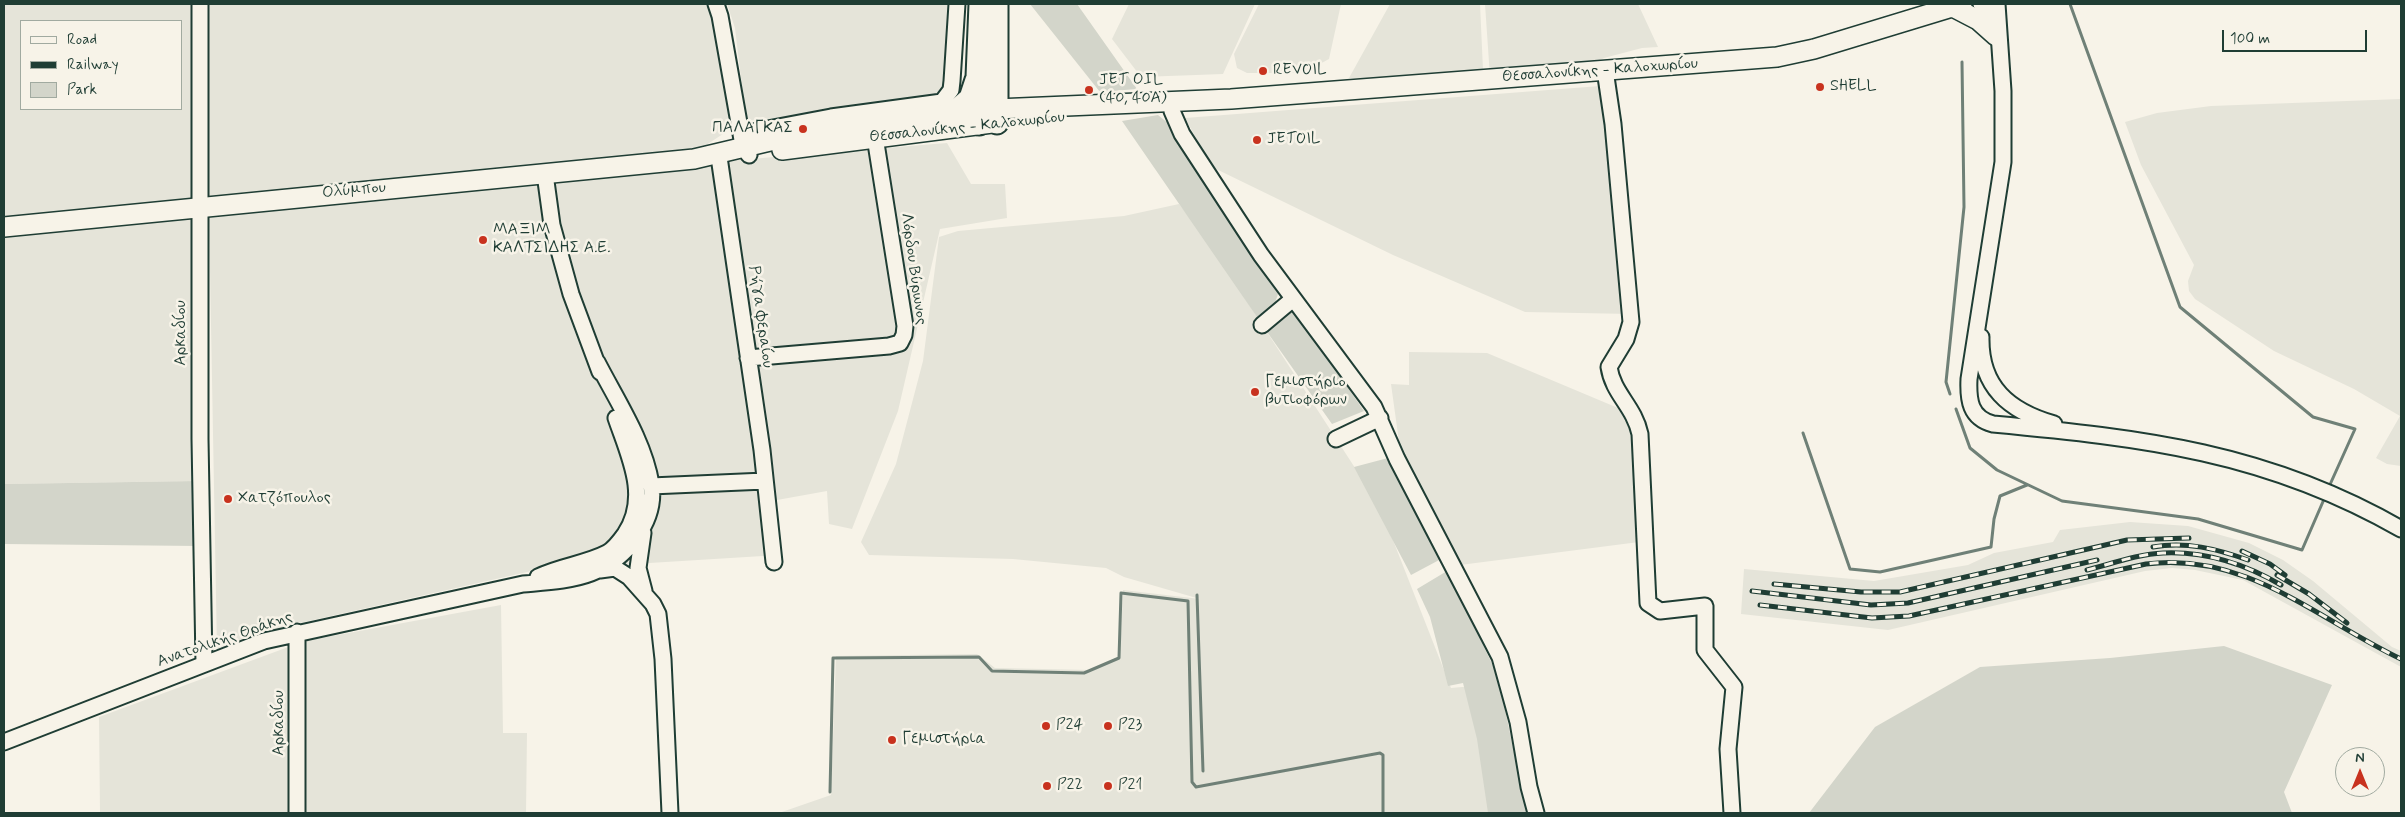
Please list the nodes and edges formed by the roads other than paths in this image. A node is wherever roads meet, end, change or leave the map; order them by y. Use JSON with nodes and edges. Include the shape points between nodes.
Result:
{"nodes":[{"id":1,"x":200,"y":4,"type":"edge"},
{"id":2,"x":716,"y":4,"type":"edge"},
{"id":3,"x":957,"y":4,"type":"edge"},
{"id":4,"x":980,"y":4,"type":"edge"},
{"id":5,"x":997,"y":4,"type":"edge"},
{"id":6,"x":1981,"y":4,"type":"edge"},
{"id":7,"x":1997,"y":4,"type":"edge"},
{"id":8,"x":1958,"y":5,"type":"edge"},
{"id":9,"x":1997,"y":41,"type":"junction"},
{"id":10,"x":1605,"y":70,"type":"junction"},
{"id":11,"x":952,"y":78,"type":"junction"},
{"id":12,"x":977,"y":78,"type":"junction"},
{"id":13,"x":1231,"y":100,"type":"junction"},
{"id":14,"x":1160,"y":108,"type":"junction"},
{"id":15,"x":953,"y":113,"type":"junction"},
{"id":16,"x":988,"y":117,"type":"junction"},
{"id":17,"x":875,"y":137,"type":"junction"},
{"id":18,"x":744,"y":145,"type":"junction"},
{"id":19,"x":711,"y":157,"type":"junction"},
{"id":20,"x":545,"y":174,"type":"junction"},
{"id":21,"x":201,"y":206,"type":"junction"},
{"id":22,"x":4,"y":226,"type":"edge"},
{"id":23,"x":1293,"y":298,"type":"junction"},
{"id":24,"x":1979,"y":312,"type":"junction"},
{"id":25,"x":1262,"y":324,"type":"dead end"},
{"id":26,"x":748,"y":358,"type":"junction"},
{"id":27,"x":597,"y":362,"type":"junction"},
{"id":28,"x":1380,"y":418,"type":"junction"},
{"id":29,"x":2079,"y":432,"type":"junction"},
{"id":30,"x":1336,"y":439,"type":"dead end"},
{"id":31,"x":765,"y":481,"type":"junction"},
{"id":32,"x":651,"y":486,"type":"junction"},
{"id":33,"x":645,"y":525,"type":"junction"},
{"id":34,"x":2401,"y":529,"type":"edge"},
{"id":35,"x":614,"y":554,"type":"junction"},
{"id":36,"x":774,"y":562,"type":"dead end"},
{"id":37,"x":634,"y":572,"type":"junction"},
{"id":38,"x":591,"y":573,"type":"junction"},
{"id":39,"x":523,"y":584,"type":"junction"},
{"id":40,"x":297,"y":632,"type":"junction"},
{"id":41,"x":204,"y":663,"type":"junction"},
{"id":42,"x":4,"y":742,"type":"edge"},
{"id":43,"x":297,"y":813,"type":"edge"},
{"id":44,"x":670,"y":813,"type":"edge"},
{"id":45,"x":1536,"y":813,"type":"edge"},
{"id":46,"x":1732,"y":813,"type":"edge"}],
"edges":[{"from":1,"to":21,"type":"street","name":"Αρκαδίου"},
{"from":2,"to":18,"type":"street"},
{"from":3,"to":11,"type":"street"},
{"from":4,"to":12,"type":"highway"},
{"from":5,"to":16,"type":"highway"},
{"from":6,"to":9,"type":"street"},
{"from":7,"to":9,"type":"street"},
{"from":8,"to":9,"type":"main road","via":[[1978,20]]},
{"from":8,"to":10,"type":"main road","name":"Θεσσαλονίκης - Καλοχωρίου","via":[[1814,49],[1777,57]]},
{"from":9,"to":24,"type":"street","via":[[2003,91],[2003,153]]},
{"from":10,"to":13,"type":"main road","name":"Θεσσαλονίκης - Καλοχωρίου"},
{"from":10,"to":46,"type":"street","via":[[1630,322],[1626,339],[1609,367],[1611,379],[1636,418],[1640,434],[1648,602],[1660,611],[1704,606],[1705,650],[1734,687],[1728,750]]},
{"from":11,"to":12,"type":"street"},
{"from":11,"to":18,"type":"street","via":[[947,96],[934,104],[831,117]]},
{"from":12,"to":15,"type":"highway","via":[[970,98]]},
{"from":12,"to":16,"type":"highway"},
{"from":13,"to":14,"type":"main road","name":"Θεσσαλονίκης - Καλοχωρίου"},
{"from":13,"to":14,"type":"main road","name":"Θεσσαλονίκης - Καλοχωρίου"},
{"from":14,"to":16,"type":"main road","name":"Θεσσαλονίκης - Καλοχωρίου"},
{"from":14,"to":23,"type":"street","via":[[1182,134]]},
{"from":15,"to":16,"type":"main road","name":"Θεσσαλονίκης - Καλοχωρίου"},
{"from":15,"to":18,"type":"main road","name":"Θεσσαλονίκης - Καλοχωρίου"},
{"from":16,"to":17,"type":"main road","name":"Θεσσαλονίκης - Καλοχωρίου"},
{"from":17,"to":18,"type":"main road","name":"Θεσσαλονίκης - Καλοχωρίου"},
{"from":17,"to":26,"type":"street","name":"Λόρδου Βύρωνος","via":[[905,326],[900,343]]},
{"from":18,"to":19,"type":"main road","name":"Ολύμπου"},
{"from":19,"to":20,"type":"main road","name":"Ολύμπου"},
{"from":19,"to":26,"type":"street","name":"Ρήγα Φεραίου"},
{"from":20,"to":21,"type":"main road","name":"Ολύμπου"},
{"from":20,"to":27,"type":"street","name":"Ανατολικής Θράκης","via":[[552,225],[571,294]]},
{"from":21,"to":22,"type":"main road","name":"Ολύμπου"},
{"from":21,"to":41,"type":"street","name":"Αρκαδίου","via":[[200,439]]},
{"from":23,"to":25,"type":"street"},
{"from":23,"to":28,"type":"street"},
{"from":24,"to":29,"type":"street","via":[[1983,364],[1992,385],[2002,397],[2028,415]]},
{"from":24,"to":29,"type":"street","via":[[1968,391],[1975,413],[1993,424]]},
{"from":26,"to":31,"type":"street","name":"Ρήγα Φεραίου"},
{"from":27,"to":32,"type":"street","name":"Ανατολικής Θράκης","via":[[645,460]]},
{"from":27,"to":35,"type":"street","name":"Ανατολικής Θράκης","via":[[636,480],[638,508]]},
{"from":28,"to":30,"type":"street"},
{"from":28,"to":45,"type":"street","via":[[1397,458],[1500,657],[1518,722]]},
{"from":29,"to":34,"type":"street","via":[[2184,448],[2282,473],[2333,494]]},
{"from":31,"to":32,"type":"street"},
{"from":31,"to":36,"type":"street","name":"Ρήγα Φεραίου"},
{"from":32,"to":33,"type":"street","name":"Ανατολικής Θράκης"},
{"from":33,"to":35,"type":"street","name":"Ανατολικής Θράκης","via":[[637,538]]},
{"from":33,"to":37,"type":"street"},
{"from":35,"to":37,"type":"street"},
{"from":35,"to":38,"type":"street","name":"Ανατολικής Θράκης"},
{"from":35,"to":39,"type":"street","name":"Ανατολικής Θράκης","via":[[547,573]]},
{"from":37,"to":38,"type":"street","via":[[607,567]]},
{"from":37,"to":44,"type":"street","via":[[658,614]]},
{"from":38,"to":39,"type":"street","name":"Ανατολικής Θράκης"},
{"from":39,"to":40,"type":"street","name":"Ανατολικής Θράκης"},
{"from":40,"to":41,"type":"street","name":"Ανατολικής Θράκης"},
{"from":40,"to":43,"type":"street","name":"Αρκαδίου"},
{"from":41,"to":42,"type":"street","name":"Ανατολικής Θράκης"}]}
